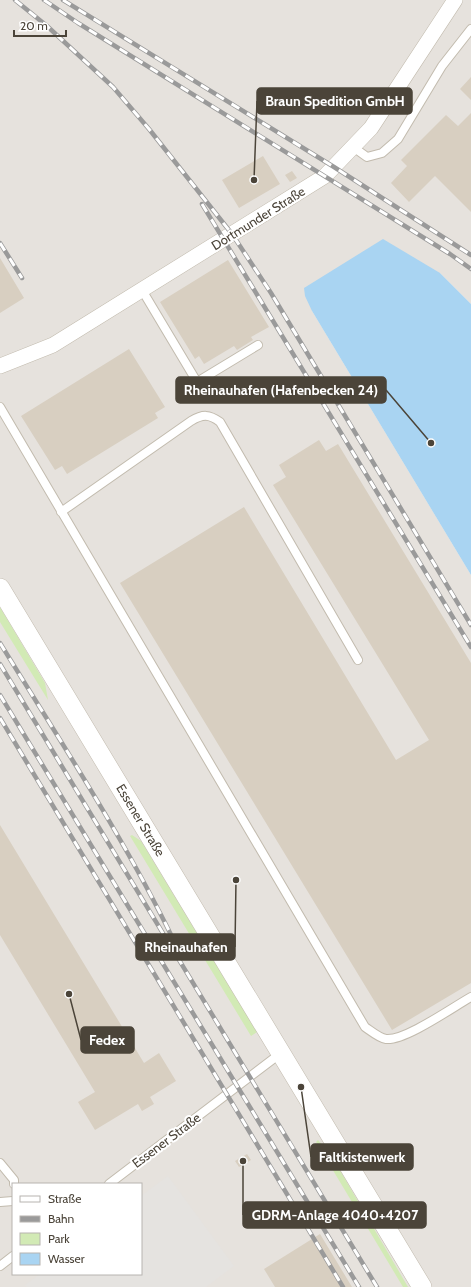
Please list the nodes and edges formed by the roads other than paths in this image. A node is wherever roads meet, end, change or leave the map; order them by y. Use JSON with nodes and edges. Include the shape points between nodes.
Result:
{"nodes":[{"id":1,"x":455,"y":0,"type":"edge"},
{"id":2,"x":471,"y":29,"type":"edge"},
{"id":3,"x":353,"y":147,"type":"junction"},
{"id":4,"x":142,"y":290,"type":"junction"},
{"id":5,"x":258,"y":345,"type":"dead end"},
{"id":6,"x":0,"y":366,"type":"edge"},
{"id":7,"x":0,"y":407,"type":"edge"},
{"id":8,"x":61,"y":512,"type":"junction"},
{"id":9,"x":0,"y":588,"type":"edge"},
{"id":10,"x":358,"y":660,"type":"dead end"},
{"id":11,"x":471,"y":996,"type":"edge"},
{"id":12,"x":281,"y":1053,"type":"junction"},
{"id":13,"x":0,"y":1163,"type":"edge"},
{"id":14,"x":14,"y":1183,"type":"edge"},
{"id":15,"x":110,"y":1183,"type":"edge"},
{"id":16,"x":12,"y":1201,"type":"edge"},
{"id":17,"x":0,"y":1202,"type":"edge"},
{"id":18,"x":12,"y":1257,"type":"edge"},
{"id":19,"x":0,"y":1266,"type":"edge"},
{"id":20,"x":422,"y":1287,"type":"edge"}],
"edges":[{"from":1,"to":3,"type":"street","name":"Dortmunder Straße","via":[[371,128]]},
{"from":2,"to":3,"type":"lane","via":[[442,66],[398,139],[382,153],[367,157]]},
{"from":3,"to":4,"type":"street","name":"Dortmunder Straße","via":[[325,176],[308,188]]},
{"from":4,"to":5,"type":"lane","via":[[197,382]]},
{"from":4,"to":6,"type":"street","name":"Dortmunder Straße","via":[[53,345]]},
{"from":7,"to":8,"type":"lane"},
{"from":8,"to":10,"type":"lane","via":[[191,421],[201,415],[212,416],[220,422]]},
{"from":8,"to":11,"type":"lane","via":[[365,1027],[386,1039],[398,1038]]},
{"from":9,"to":12,"type":"street","name":"Essener Straße"},
{"from":12,"to":15,"type":"lane","name":"Essener Straße"},
{"from":12,"to":20,"type":"street","name":"Essener Straße"},
{"from":13,"to":14,"type":"lane"},
{"from":16,"to":17,"type":"lane"},
{"from":18,"to":19,"type":"lane"}]}
